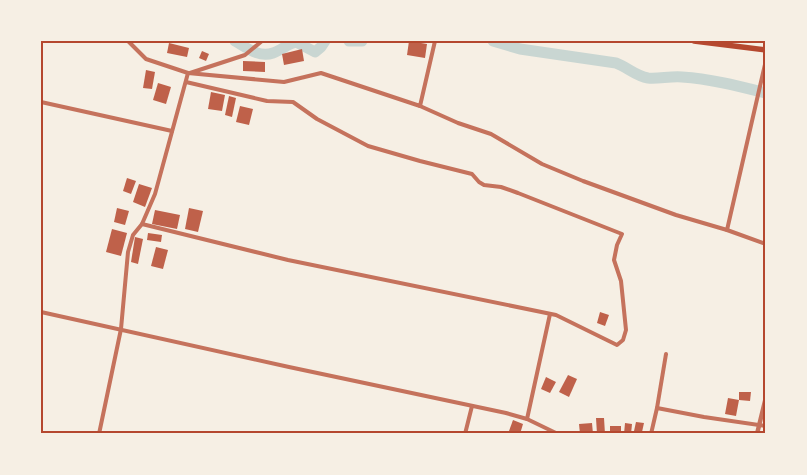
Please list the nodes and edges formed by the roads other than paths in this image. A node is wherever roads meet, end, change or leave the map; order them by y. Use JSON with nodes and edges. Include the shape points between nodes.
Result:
{"nodes":[{"id":1,"x":128,"y":41,"type":"edge"},
{"id":2,"x":262,"y":41,"type":"edge"},
{"id":3,"x":435,"y":41,"type":"edge"},
{"id":4,"x":694,"y":41,"type":"edge"},
{"id":5,"x":709,"y":42,"type":"edge"},
{"id":6,"x":766,"y":50,"type":"edge"},
{"id":7,"x":766,"y":60,"type":"edge"},
{"id":8,"x":188,"y":73,"type":"junction"},
{"id":9,"x":186,"y":82,"type":"junction"},
{"id":10,"x":41,"y":102,"type":"edge"},
{"id":11,"x":420,"y":106,"type":"junction"},
{"id":12,"x":172,"y":131,"type":"junction"},
{"id":13,"x":142,"y":224,"type":"junction"},
{"id":14,"x":727,"y":230,"type":"junction"},
{"id":15,"x":766,"y":244,"type":"edge"},
{"id":16,"x":41,"y":312,"type":"edge"},
{"id":17,"x":550,"y":314,"type":"junction"},
{"id":18,"x":121,"y":329,"type":"junction"},
{"id":19,"x":666,"y":354,"type":"dead end"},
{"id":20,"x":766,"y":397,"type":"edge"},
{"id":21,"x":472,"y":406,"type":"junction"},
{"id":22,"x":657,"y":408,"type":"junction"},
{"id":23,"x":527,"y":419,"type":"junction"},
{"id":24,"x":759,"y":425,"type":"junction"},
{"id":25,"x":766,"y":426,"type":"edge"},
{"id":26,"x":100,"y":434,"type":"edge"},
{"id":27,"x":465,"y":434,"type":"edge"},
{"id":28,"x":558,"y":434,"type":"edge"},
{"id":29,"x":651,"y":434,"type":"edge"},
{"id":30,"x":757,"y":434,"type":"edge"}],
"edges":[{"from":1,"to":8,"type":"street","via":[[146,59]]},
{"from":2,"to":8,"type":"street","via":[[245,55]]},
{"from":3,"to":11,"type":"street"},
{"from":4,"to":5,"type":"main road"},
{"from":5,"to":6,"type":"main road"},
{"from":7,"to":14,"type":"street"},
{"from":8,"to":9,"type":"street"},
{"from":8,"to":11,"type":"street","via":[[284,82],[321,73]]},
{"from":9,"to":12,"type":"street"},
{"from":9,"to":17,"type":"street","via":[[267,101],[293,102],[317,119],[368,146],[472,174],[484,185],[518,193],[622,234],[614,260],[621,281],[626,330],[623,340],[617,345]]},
{"from":10,"to":12,"type":"street"},
{"from":11,"to":14,"type":"street","via":[[491,134],[542,164],[583,181],[676,216]]},
{"from":12,"to":13,"type":"street","via":[[155,194]]},
{"from":13,"to":17,"type":"street","via":[[288,260]]},
{"from":13,"to":18,"type":"street","via":[[133,234],[128,252]]},
{"from":14,"to":15,"type":"street"},
{"from":16,"to":18,"type":"street"},
{"from":17,"to":23,"type":"street"},
{"from":18,"to":21,"type":"street"},
{"from":18,"to":26,"type":"street"},
{"from":19,"to":22,"type":"street"},
{"from":20,"to":24,"type":"street"},
{"from":21,"to":23,"type":"street"},
{"from":21,"to":27,"type":"street"},
{"from":22,"to":24,"type":"street"},
{"from":22,"to":29,"type":"street"},
{"from":23,"to":28,"type":"street"},
{"from":24,"to":25,"type":"street"},
{"from":24,"to":30,"type":"street"}]}
